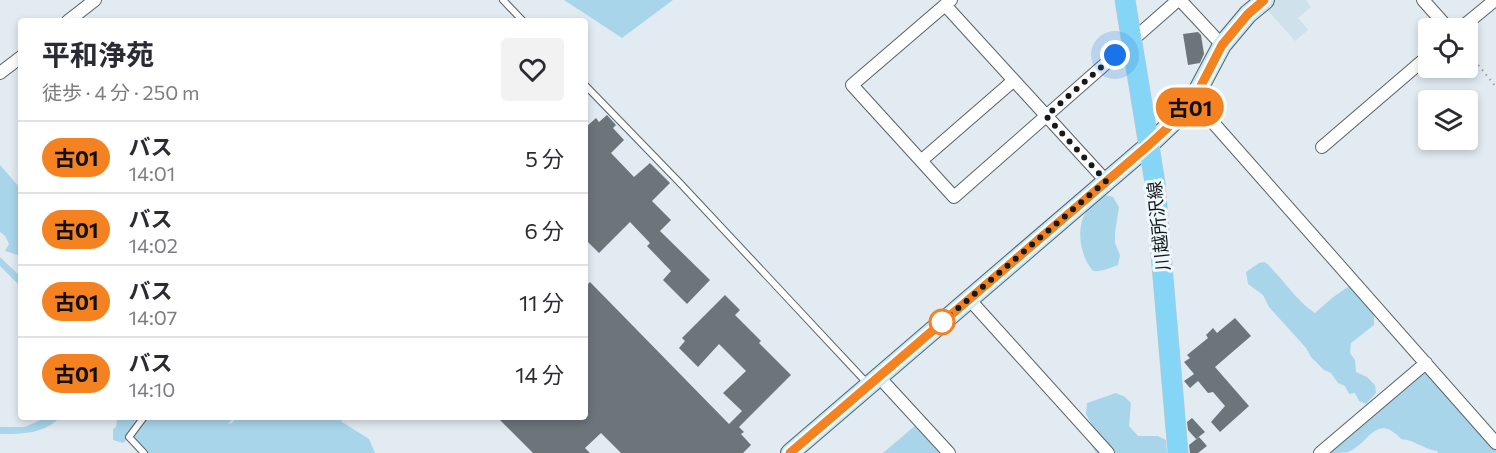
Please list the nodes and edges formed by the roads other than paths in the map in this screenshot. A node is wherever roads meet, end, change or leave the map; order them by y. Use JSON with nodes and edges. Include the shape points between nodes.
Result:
{"nodes":[{"id":1,"x":95,"y":0,"type":"edge"},
{"id":2,"x":503,"y":0,"type":"edge"},
{"id":3,"x":1125,"y":0,"type":"edge"},
{"id":4,"x":1179,"y":0,"type":"edge"},
{"id":5,"x":1264,"y":0,"type":"edge"},
{"id":6,"x":1423,"y":0,"type":"edge"},
{"id":7,"x":1495,"y":0,"type":"edge"},
{"id":8,"x":948,"y":3,"type":"edge"},
{"id":9,"x":72,"y":18,"type":"edge"},
{"id":10,"x":520,"y":18,"type":"edge"},
{"id":11,"x":1439,"y":18,"type":"edge"},
{"id":12,"x":1473,"y":18,"type":"edge"},
{"id":13,"x":1132,"y":40,"type":"junction"},
{"id":14,"x":1222,"y":45,"type":"junction"},
{"id":15,"x":18,"y":59,"type":"edge"},
{"id":16,"x":1418,"y":65,"type":"edge"},
{"id":17,"x":0,"y":73,"type":"edge"},
{"id":18,"x":1012,"y":81,"type":"junction"},
{"id":19,"x":588,"y":88,"type":"edge"},
{"id":20,"x":1194,"y":101,"type":"junction"},
{"id":21,"x":1046,"y":116,"type":"junction"},
{"id":22,"x":1150,"y":144,"type":"junction"},
{"id":23,"x":1322,"y":147,"type":"dead end"},
{"id":24,"x":922,"y":160,"type":"junction"},
{"id":25,"x":1106,"y":181,"type":"junction"},
{"id":26,"x":969,"y":299,"type":"junction"},
{"id":27,"x":1426,"y":363,"type":"junction"},
{"id":28,"x":874,"y":381,"type":"junction"},
{"id":29,"x":142,"y":420,"type":"edge"},
{"id":30,"x":1496,"y":443,"type":"edge"},
{"id":31,"x":144,"y":453,"type":"edge"},
{"id":32,"x":790,"y":453,"type":"edge"},
{"id":33,"x":949,"y":453,"type":"edge"},
{"id":34,"x":1108,"y":453,"type":"edge"},
{"id":35,"x":1178,"y":453,"type":"edge"},
{"id":36,"x":1320,"y":453,"type":"edge"}],
"edges":[{"from":1,"to":9,"type":"street"},
{"from":2,"to":10,"type":"lane"},
{"from":3,"to":13,"type":"main road","name":"川越所沢線"},
{"from":4,"to":13,"type":"street"},
{"from":4,"to":14,"type":"street"},
{"from":5,"to":14,"type":"main road"},
{"from":6,"to":11,"type":"street"},
{"from":7,"to":12,"type":"street"},
{"from":8,"to":18,"type":"street"},
{"from":8,"to":24,"type":"street","via":[[852,85]]},
{"from":13,"to":21,"type":"street"},
{"from":13,"to":22,"type":"main road","name":"川越所沢線"},
{"from":14,"to":20,"type":"main road"},
{"from":15,"to":17,"type":"street"},
{"from":16,"to":23,"type":"street"},
{"from":18,"to":21,"type":"street"},
{"from":18,"to":24,"type":"street"},
{"from":19,"to":28,"type":"lane"},
{"from":20,"to":22,"type":"main road"},
{"from":20,"to":27,"type":"street"},
{"from":21,"to":24,"type":"street","via":[[954,197]]},
{"from":21,"to":25,"type":"street"},
{"from":22,"to":25,"type":"main road"},
{"from":22,"to":35,"type":"main road","name":"川越所沢線"},
{"from":25,"to":26,"type":"main road"},
{"from":26,"to":28,"type":"main road"},
{"from":26,"to":34,"type":"street"},
{"from":27,"to":30,"type":"street"},
{"from":27,"to":36,"type":"street"},
{"from":28,"to":32,"type":"main road"},
{"from":28,"to":33,"type":"street"},
{"from":29,"to":31,"type":"lane","via":[[129,437]]}]}
